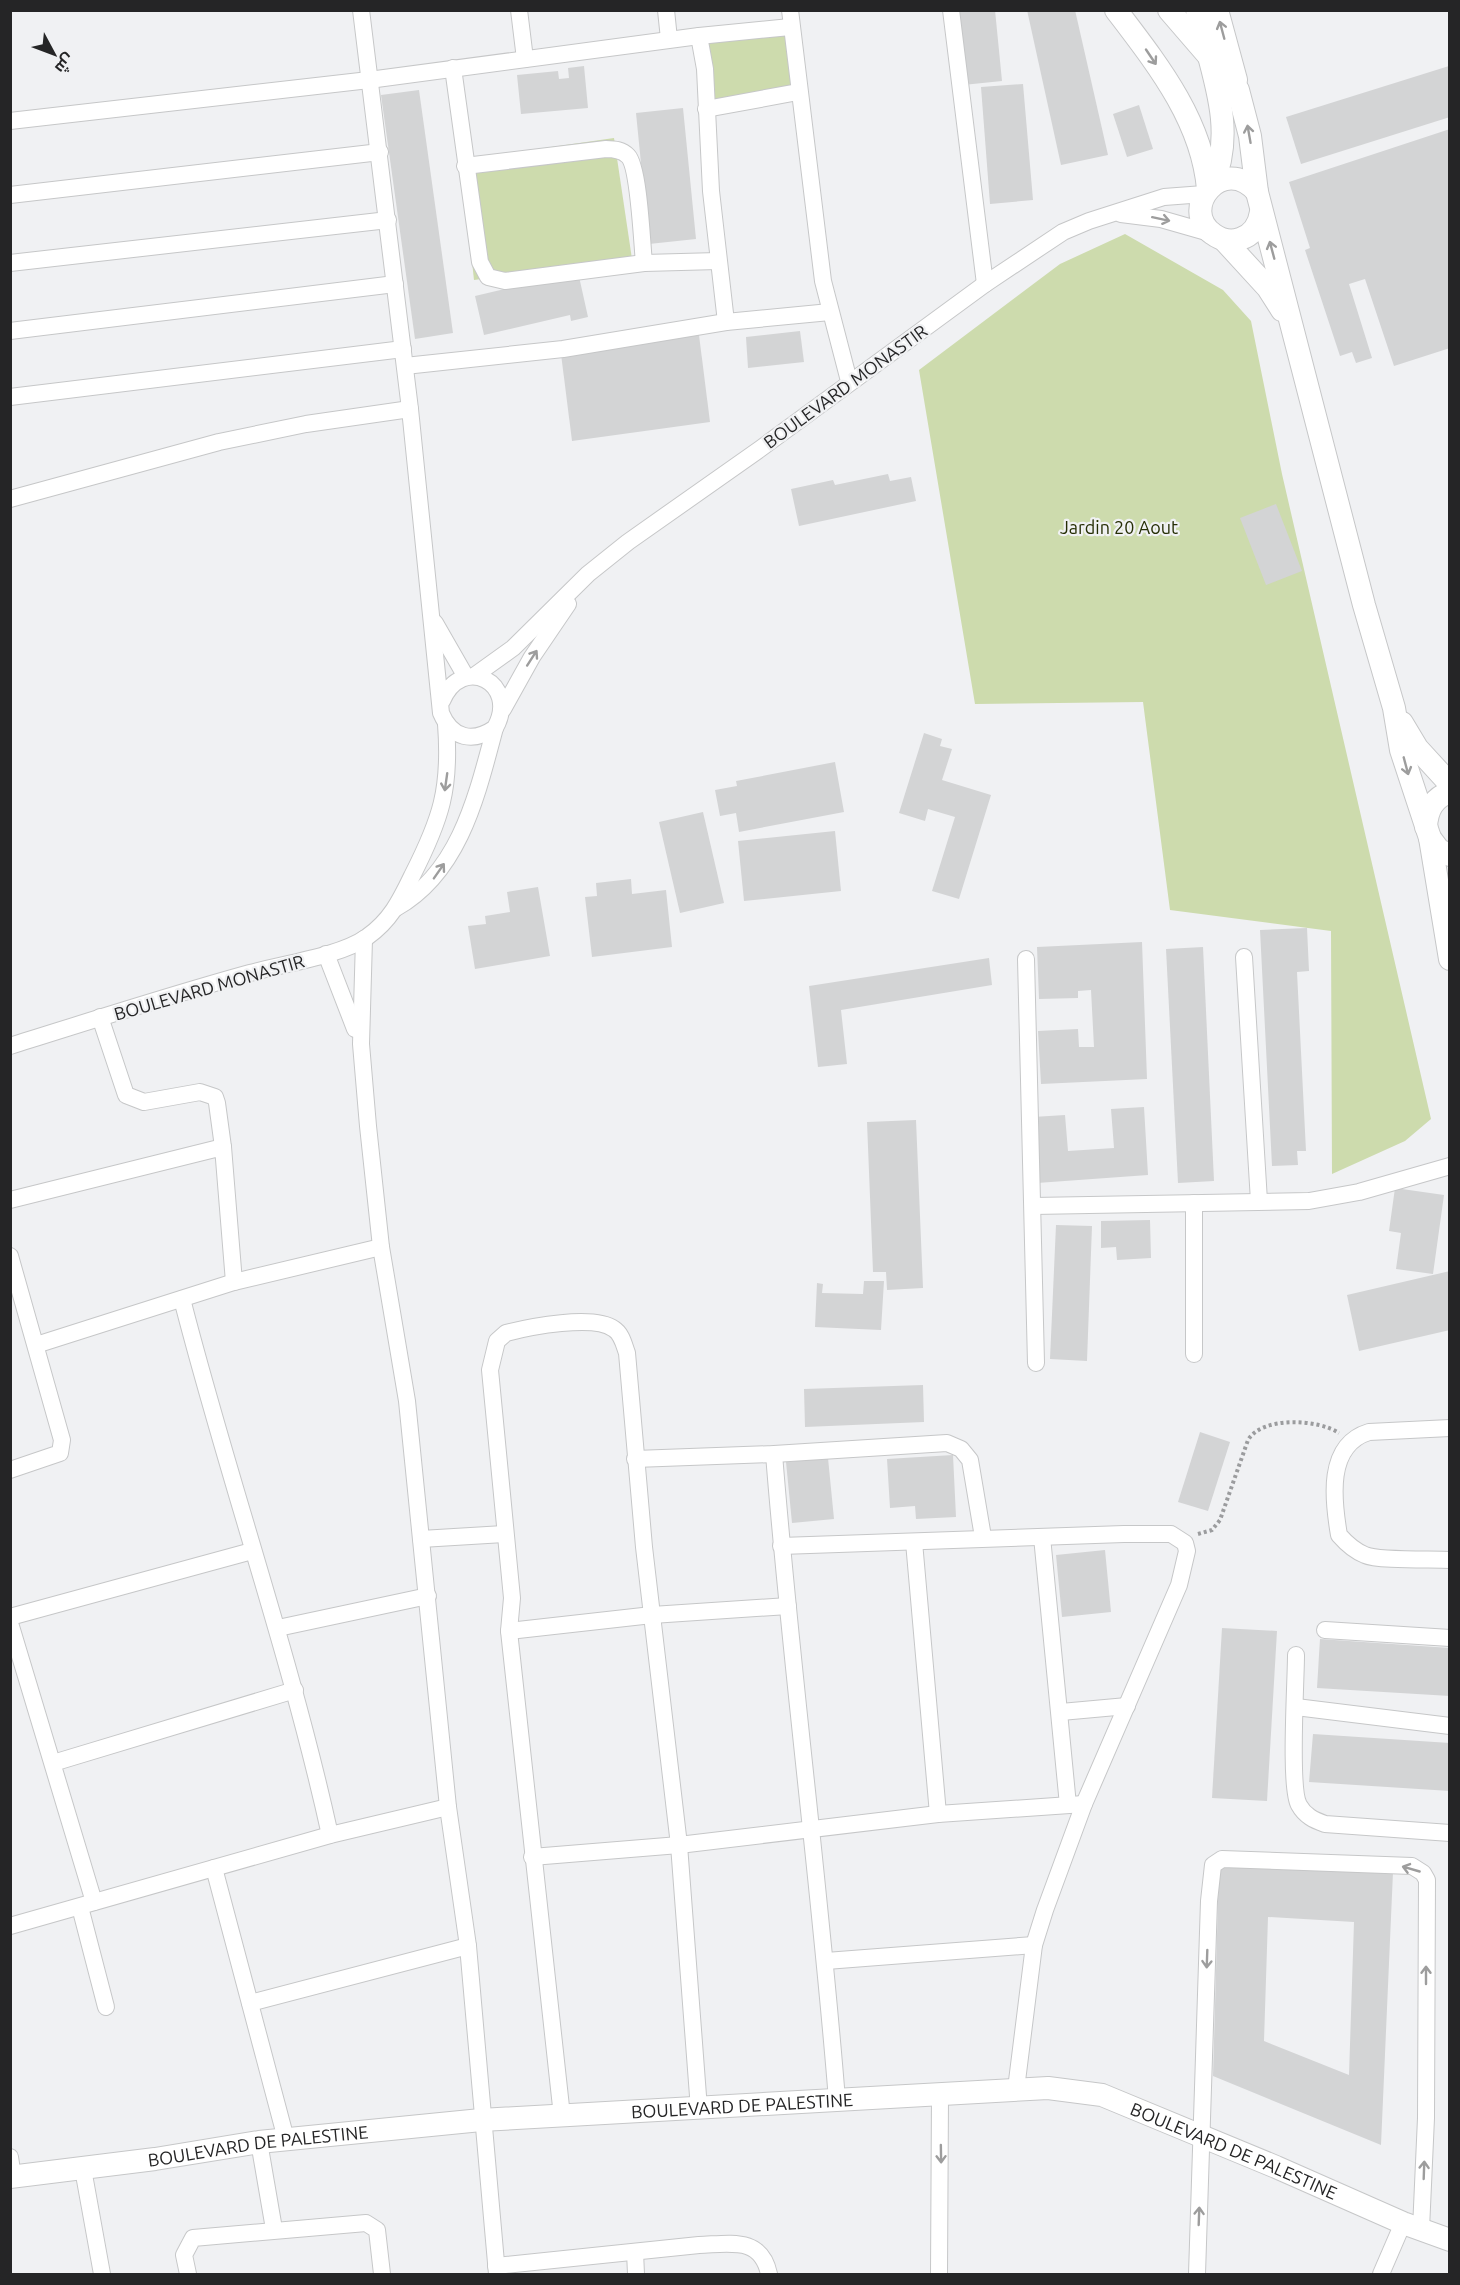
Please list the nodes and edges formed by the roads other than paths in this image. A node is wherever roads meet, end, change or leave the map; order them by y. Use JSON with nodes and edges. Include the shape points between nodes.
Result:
{"nodes":[{"id":1,"x":361,"y":10,"type":"edge"},
{"id":2,"x":519,"y":10,"type":"edge"},
{"id":3,"x":666,"y":10,"type":"edge"},
{"id":4,"x":951,"y":10,"type":"edge"},
{"id":5,"x":1116,"y":10,"type":"edge"},
{"id":6,"x":1169,"y":10,"type":"edge"},
{"id":7,"x":1197,"y":10,"type":"edge"},
{"id":8,"x":1216,"y":10,"type":"edge"},
{"id":9,"x":790,"y":19,"type":"edge"},
{"id":10,"x":699,"y":36,"type":"junction"},
{"id":11,"x":669,"y":39,"type":"junction"},
{"id":12,"x":1206,"y":51,"type":"junction"},
{"id":13,"x":525,"y":59,"type":"junction"},
{"id":14,"x":453,"y":68,"type":"junction"},
{"id":15,"x":369,"y":80,"type":"junction"},
{"id":16,"x":1238,"y":90,"type":"junction"},
{"id":17,"x":798,"y":92,"type":"junction"},
{"id":18,"x":706,"y":109,"type":"junction"},
{"id":19,"x":10,"y":121,"type":"edge"},
{"id":20,"x":380,"y":152,"type":"junction"},
{"id":21,"x":465,"y":166,"type":"junction"},
{"id":22,"x":1208,"y":189,"type":"junction"},
{"id":23,"x":10,"y":195,"type":"edge"},
{"id":24,"x":1259,"y":202,"type":"junction"},
{"id":25,"x":1111,"y":213,"type":"junction"},
{"id":26,"x":388,"y":220,"type":"junction"},
{"id":27,"x":1217,"y":236,"type":"junction"},
{"id":28,"x":718,"y":261,"type":"junction"},
{"id":29,"x":10,"y":263,"type":"edge"},
{"id":30,"x":644,"y":263,"type":"junction"},
{"id":31,"x":395,"y":284,"type":"junction"},
{"id":32,"x":985,"y":284,"type":"junction"},
{"id":33,"x":830,"y":312,"type":"junction"},
{"id":34,"x":726,"y":322,"type":"junction"},
{"id":35,"x":1291,"y":327,"type":"junction"},
{"id":36,"x":10,"y":331,"type":"edge"},
{"id":37,"x":403,"y":349,"type":"junction"},
{"id":38,"x":405,"y":366,"type":"junction"},
{"id":39,"x":849,"y":381,"type":"junction"},
{"id":40,"x":10,"y":397,"type":"edge"},
{"id":41,"x":410,"y":409,"type":"junction"},
{"id":42,"x":10,"y":499,"type":"edge"},
{"id":43,"x":588,"y":574,"type":"junction"},
{"id":44,"x":432,"y":617,"type":"junction"},
{"id":45,"x":470,"y":676,"type":"junction"},
{"id":46,"x":442,"y":701,"type":"junction"},
{"id":47,"x":1394,"y":708,"type":"junction"},
{"id":48,"x":503,"y":709,"type":"junction"},
{"id":49,"x":446,"y":724,"type":"junction"},
{"id":50,"x":495,"y":728,"type":"junction"},
{"id":51,"x":1449,"y":784,"type":"edge"},
{"id":52,"x":1449,"y":792,"type":"edge"},
{"id":53,"x":1428,"y":833,"type":"junction"},
{"id":54,"x":1449,"y":855,"type":"edge"},
{"id":55,"x":396,"y":909,"type":"junction"},
{"id":56,"x":364,"y":939,"type":"junction"},
{"id":57,"x":326,"y":954,"type":"junction"},
{"id":58,"x":1244,"y":957,"type":"dead end"},
{"id":59,"x":1026,"y":959,"type":"dead end"},
{"id":60,"x":1449,"y":959,"type":"edge"},
{"id":61,"x":100,"y":1017,"type":"junction"},
{"id":62,"x":361,"y":1044,"type":"junction"},
{"id":63,"x":10,"y":1046,"type":"edge"},
{"id":64,"x":223,"y":1147,"type":"junction"},
{"id":65,"x":1449,"y":1166,"type":"edge"},
{"id":66,"x":10,"y":1200,"type":"edge"},
{"id":67,"x":1259,"y":1201,"type":"junction"},
{"id":68,"x":1194,"y":1203,"type":"junction"},
{"id":69,"x":1033,"y":1206,"type":"junction"},
{"id":70,"x":381,"y":1248,"type":"junction"},
{"id":71,"x":10,"y":1256,"type":"edge"},
{"id":72,"x":234,"y":1282,"type":"junction"},
{"id":73,"x":182,"y":1299,"type":"junction"},
{"id":74,"x":36,"y":1344,"type":"junction"},
{"id":75,"x":1194,"y":1354,"type":"dead end"},
{"id":76,"x":1036,"y":1363,"type":"dead end"},
{"id":77,"x":1449,"y":1428,"type":"edge"},
{"id":78,"x":774,"y":1454,"type":"junction"},
{"id":79,"x":635,"y":1459,"type":"junction"},
{"id":80,"x":10,"y":1470,"type":"edge"},
{"id":81,"x":504,"y":1534,"type":"junction"},
{"id":82,"x":983,"y":1537,"type":"junction"},
{"id":83,"x":1042,"y":1537,"type":"junction"},
{"id":84,"x":421,"y":1539,"type":"junction"},
{"id":85,"x":914,"y":1542,"type":"junction"},
{"id":86,"x":781,"y":1545,"type":"junction"},
{"id":87,"x":252,"y":1551,"type":"junction"},
{"id":88,"x":1449,"y":1560,"type":"edge"},
{"id":89,"x":428,"y":1596,"type":"junction"},
{"id":90,"x":788,"y":1606,"type":"junction"},
{"id":91,"x":652,"y":1615,"type":"junction"},
{"id":92,"x":10,"y":1617,"type":"edge"},
{"id":93,"x":10,"y":1623,"type":"edge"},
{"id":94,"x":278,"y":1628,"type":"junction"},
{"id":95,"x":1325,"y":1630,"type":"dead end"},
{"id":96,"x":509,"y":1631,"type":"junction"},
{"id":97,"x":1449,"y":1638,"type":"edge"},
{"id":98,"x":1296,"y":1655,"type":"dead end"},
{"id":99,"x":295,"y":1690,"type":"junction"},
{"id":100,"x":1127,"y":1706,"type":"junction"},
{"id":101,"x":1296,"y":1707,"type":"junction"},
{"id":102,"x":1061,"y":1712,"type":"junction"},
{"id":103,"x":1449,"y":1726,"type":"edge"},
{"id":104,"x":53,"y":1763,"type":"junction"},
{"id":105,"x":1076,"y":1804,"type":"junction"},
{"id":106,"x":448,"y":1807,"type":"junction"},
{"id":107,"x":938,"y":1814,"type":"junction"},
{"id":108,"x":812,"y":1831,"type":"junction"},
{"id":109,"x":1449,"y":1833,"type":"edge"},
{"id":110,"x":330,"y":1835,"type":"junction"},
{"id":111,"x":679,"y":1845,"type":"junction"},
{"id":112,"x":532,"y":1857,"type":"junction"},
{"id":113,"x":214,"y":1868,"type":"junction"},
{"id":114,"x":87,"y":1904,"type":"junction"},
{"id":115,"x":10,"y":1926,"type":"edge"},
{"id":116,"x":1034,"y":1945,"type":"junction"},
{"id":117,"x":468,"y":1946,"type":"junction"},
{"id":118,"x":826,"y":1961,"type":"junction"},
{"id":119,"x":250,"y":2003,"type":"junction"},
{"id":120,"x":105,"y":2007,"type":"dead end"},
{"id":121,"x":1016,"y":2089,"type":"junction"},
{"id":122,"x":940,"y":2096,"type":"junction"},
{"id":123,"x":837,"y":2100,"type":"junction"},
{"id":124,"x":699,"y":2109,"type":"junction"},
{"id":125,"x":562,"y":2116,"type":"junction"},
{"id":126,"x":481,"y":2120,"type":"junction"},
{"id":127,"x":1201,"y":2138,"type":"junction"},
{"id":128,"x":286,"y":2139,"type":"junction"},
{"id":129,"x":260,"y":2142,"type":"junction"},
{"id":130,"x":83,"y":2169,"type":"junction"},
{"id":131,"x":12,"y":2170,"type":"edge"},
{"id":132,"x":1412,"y":2226,"type":"junction"},
{"id":133,"x":274,"y":2229,"type":"junction"},
{"id":134,"x":1449,"y":2240,"type":"edge"},
{"id":135,"x":635,"y":2252,"type":"junction"},
{"id":136,"x":497,"y":2270,"type":"edge"},
{"id":137,"x":102,"y":2274,"type":"edge"},
{"id":138,"x":188,"y":2274,"type":"edge"},
{"id":139,"x":382,"y":2274,"type":"edge"},
{"id":140,"x":636,"y":2274,"type":"edge"},
{"id":141,"x":769,"y":2274,"type":"edge"},
{"id":142,"x":939,"y":2274,"type":"edge"},
{"id":143,"x":1197,"y":2274,"type":"edge"},
{"id":144,"x":1381,"y":2274,"type":"edge"}],
"edges":[{"from":1,"to":15,"type":"street"},
{"from":2,"to":13,"type":"street"},
{"from":3,"to":11,"type":"street"},
{"from":4,"to":32,"type":"street"},
{"from":5,"to":22,"type":"street","one_way":true,"via":[[1148,52],[1190,121],[1203,154]]},
{"from":6,"to":12,"type":"street"},
{"from":7,"to":12,"type":"street"},
{"from":16,"to":8,"type":"street","one_way":true},
{"from":9,"to":10,"type":"street"},
{"from":9,"to":17,"type":"street"},
{"from":10,"to":11,"type":"street"},
{"from":10,"to":18,"type":"street"},
{"from":11,"to":13,"type":"street"},
{"from":12,"to":16,"type":"street"},
{"from":12,"to":22,"type":"street","via":[[1223,117],[1222,157]]},
{"from":13,"to":14,"type":"street"},
{"from":14,"to":15,"type":"street"},
{"from":14,"to":21,"type":"street"},
{"from":15,"to":19,"type":"street"},
{"from":15,"to":20,"type":"street"},
{"from":24,"to":16,"type":"street","one_way":true,"via":[[1250,136]]},
{"from":17,"to":18,"type":"street"},
{"from":17,"to":33,"type":"street"},
{"from":18,"to":28,"type":"street"},
{"from":20,"to":23,"type":"street"},
{"from":20,"to":26,"type":"street"},
{"from":21,"to":30,"type":"street","via":[[480,262],[484,273],[493,279],[505,281]]},
{"from":21,"to":30,"type":"street","via":[[606,148],[620,150],[631,159]]},
{"from":22,"to":24,"type":"street","via":[[1219,181],[1236,179],[1251,186]]},
{"from":22,"to":25,"type":"street","name":"BOULEVARD MONASTIR"},
{"from":22,"to":27,"type":"street","via":[[1201,214]]},
{"from":24,"to":27,"type":"street","via":[[1260,220],[1249,234],[1233,240]]},
{"from":35,"to":24,"type":"street","one_way":true},
{"from":25,"to":27,"type":"street","name":"BOULEVARD MONASTIR","one_way":true,"via":[[1161,219]]},
{"from":25,"to":32,"type":"street","name":"BOULEVARD MONASTIR","via":[[1063,232]]},
{"from":26,"to":29,"type":"street"},
{"from":26,"to":31,"type":"street"},
{"from":27,"to":35,"type":"street","via":[[1268,288]]},
{"from":28,"to":30,"type":"street"},
{"from":28,"to":34,"type":"street"},
{"from":31,"to":36,"type":"street"},
{"from":31,"to":37,"type":"street"},
{"from":32,"to":39,"type":"street","name":"BOULEVARD MONASTIR"},
{"from":33,"to":34,"type":"street"},
{"from":33,"to":39,"type":"street"},
{"from":34,"to":38,"type":"street","via":[[563,349]]},
{"from":35,"to":47,"type":"street"},
{"from":37,"to":38,"type":"street"},
{"from":37,"to":40,"type":"street"},
{"from":38,"to":41,"type":"street"},
{"from":39,"to":43,"type":"street","name":"BOULEVARD MONASTIR"},
{"from":41,"to":42,"type":"street","via":[[219,442]]},
{"from":41,"to":44,"type":"street"},
{"from":43,"to":45,"type":"street","name":"BOULEVARD MONASTIR","via":[[513,648]]},
{"from":48,"to":43,"type":"street","name":"BOULEVARD MONASTIR","one_way":true,"via":[[532,657]]},
{"from":44,"to":45,"type":"street"},
{"from":44,"to":46,"type":"street"},
{"from":45,"to":46,"type":"street","via":[[455,681]]},
{"from":45,"to":48,"type":"street","via":[[492,683],[500,694]]},
{"from":46,"to":49,"type":"street","via":[[441,713]]},
{"from":47,"to":51,"type":"street","via":[[1417,748]]},
{"from":47,"to":53,"type":"street","one_way":true,"via":[[1401,750]]},
{"from":48,"to":50,"type":"street"},
{"from":49,"to":50,"type":"street","via":[[454,733],[476,738]]},
{"from":49,"to":55,"type":"street","name":"BOULEVARD MONASTIR","one_way":true,"via":[[449,762],[442,810]]},
{"from":55,"to":50,"type":"street","name":"BOULEVARD MONASTIR","one_way":true,"via":[[417,897],[450,855],[480,786]]},
{"from":52,"to":53,"type":"street","via":[[1430,806]]},
{"from":53,"to":54,"type":"street","via":[[1439,850]]},
{"from":53,"to":60,"type":"street"},
{"from":55,"to":56,"type":"street","name":"BOULEVARD MONASTIR"},
{"from":56,"to":57,"type":"street","name":"BOULEVARD MONASTIR"},
{"from":56,"to":62,"type":"street"},
{"from":57,"to":61,"type":"street","name":"BOULEVARD MONASTIR"},
{"from":57,"to":62,"type":"street"},
{"from":58,"to":67,"type":"street"},
{"from":59,"to":69,"type":"street"},
{"from":61,"to":63,"type":"street","name":"BOULEVARD MONASTIR"},
{"from":61,"to":64,"type":"street","via":[[126,1095],[144,1102],[208,1093],[217,1103]]},
{"from":62,"to":70,"type":"street"},
{"from":64,"to":66,"type":"street"},
{"from":64,"to":72,"type":"street"},
{"from":65,"to":67,"type":"street","via":[[1332,1198]]},
{"from":67,"to":68,"type":"street"},
{"from":68,"to":69,"type":"street"},
{"from":68,"to":75,"type":"street"},
{"from":69,"to":76,"type":"street"},
{"from":70,"to":72,"type":"street"},
{"from":70,"to":84,"type":"street","via":[[407,1401]]},
{"from":71,"to":74,"type":"street"},
{"from":72,"to":73,"type":"street"},
{"from":73,"to":74,"type":"street"},
{"from":73,"to":87,"type":"street"},
{"from":74,"to":80,"type":"street","via":[[62,1447],[51,1458]]},
{"from":77,"to":88,"type":"street","via":[[1369,1432],[1350,1441],[1336,1467],[1334,1483],[1339,1535],[1346,1543],[1366,1556]]},
{"from":78,"to":79,"type":"street"},
{"from":78,"to":82,"type":"street","via":[[946,1443],[961,1449],[970,1460]]},
{"from":78,"to":86,"type":"street"},
{"from":79,"to":81,"type":"street","via":[[627,1353],[614,1328],[579,1323],[506,1333],[496,1341],[490,1370]]},
{"from":79,"to":91,"type":"street"},
{"from":81,"to":84,"type":"street"},
{"from":81,"to":96,"type":"street","via":[[513,1598]]},
{"from":82,"to":83,"type":"street"},
{"from":82,"to":85,"type":"street"},
{"from":83,"to":100,"type":"street","via":[[1171,1534],[1179,1538],[1187,1551],[1184,1569]]},
{"from":83,"to":102,"type":"street"},
{"from":84,"to":89,"type":"street"},
{"from":85,"to":86,"type":"street"},
{"from":85,"to":107,"type":"street"},
{"from":86,"to":90,"type":"street"},
{"from":87,"to":92,"type":"street"},
{"from":87,"to":94,"type":"street"},
{"from":89,"to":94,"type":"street"},
{"from":89,"to":106,"type":"street"},
{"from":90,"to":91,"type":"street"},
{"from":90,"to":108,"type":"street"},
{"from":91,"to":96,"type":"street"},
{"from":91,"to":111,"type":"street"},
{"from":93,"to":104,"type":"street"},
{"from":94,"to":99,"type":"street"},
{"from":95,"to":97,"type":"street"},
{"from":96,"to":112,"type":"street"},
{"from":98,"to":101,"type":"street"},
{"from":99,"to":104,"type":"street"},
{"from":99,"to":110,"type":"street"},
{"from":100,"to":102,"type":"street"},
{"from":100,"to":105,"type":"street"},
{"from":101,"to":103,"type":"street"},
{"from":101,"to":109,"type":"street","via":[[1294,1785],[1300,1807],[1311,1819],[1340,1826]]},
{"from":102,"to":105,"type":"street"},
{"from":104,"to":114,"type":"street"},
{"from":105,"to":107,"type":"street"},
{"from":105,"to":116,"type":"street"},
{"from":106,"to":110,"type":"street"},
{"from":106,"to":117,"type":"street"},
{"from":107,"to":108,"type":"street"},
{"from":108,"to":111,"type":"street"},
{"from":108,"to":118,"type":"street"},
{"from":110,"to":113,"type":"street"},
{"from":111,"to":112,"type":"street"},
{"from":111,"to":124,"type":"street"},
{"from":112,"to":125,"type":"street"},
{"from":113,"to":114,"type":"street"},
{"from":113,"to":119,"type":"street"},
{"from":114,"to":115,"type":"street"},
{"from":114,"to":120,"type":"street"},
{"from":116,"to":118,"type":"street"},
{"from":116,"to":121,"type":"street"},
{"from":117,"to":119,"type":"street"},
{"from":117,"to":126,"type":"street"},
{"from":118,"to":123,"type":"street"},
{"from":119,"to":128,"type":"street"},
{"from":121,"to":122,"type":"street","name":"BOULEVARD DE PALESTINE"},
{"from":121,"to":127,"type":"street","name":"BOULEVARD DE PALESTINE","via":[[1048,2088],[1102,2095]]},
{"from":122,"to":123,"type":"street","name":"BOULEVARD DE PALESTINE"},
{"from":122,"to":142,"type":"street","one_way":true},
{"from":123,"to":124,"type":"street","name":"BOULEVARD DE PALESTINE"},
{"from":124,"to":125,"type":"street","name":"BOULEVARD DE PALESTINE"},
{"from":125,"to":126,"type":"street","name":"BOULEVARD DE PALESTINE"},
{"from":126,"to":128,"type":"street","name":"BOULEVARD DE PALESTINE"},
{"from":126,"to":136,"type":"street"},
{"from":127,"to":132,"type":"street","name":"BOULEVARD DE PALESTINE"},
{"from":132,"to":127,"type":"street","one_way":true,"via":[[1426,2118],[1427,1880],[1412,1866],[1236,1858],[1222,1859],[1214,1865],[1209,1901]]},
{"from":143,"to":127,"type":"street","one_way":true},
{"from":128,"to":129,"type":"street","name":"BOULEVARD DE PALESTINE"},
{"from":129,"to":130,"type":"street","name":"BOULEVARD DE PALESTINE"},
{"from":129,"to":133,"type":"street"},
{"from":130,"to":131,"type":"street","name":"BOULEVARD DE PALESTINE"},
{"from":130,"to":137,"type":"street"},
{"from":132,"to":134,"type":"street","name":"BOULEVARD DE PALESTINE"},
{"from":132,"to":144,"type":"street"},
{"from":133,"to":138,"type":"street","via":[[193,2238],[184,2255]]},
{"from":133,"to":139,"type":"street","via":[[366,2223],[377,2230]]},
{"from":135,"to":136,"type":"street"},
{"from":135,"to":140,"type":"street"},
{"from":135,"to":141,"type":"street","via":[[743,2245],[759,2252]]}]}
